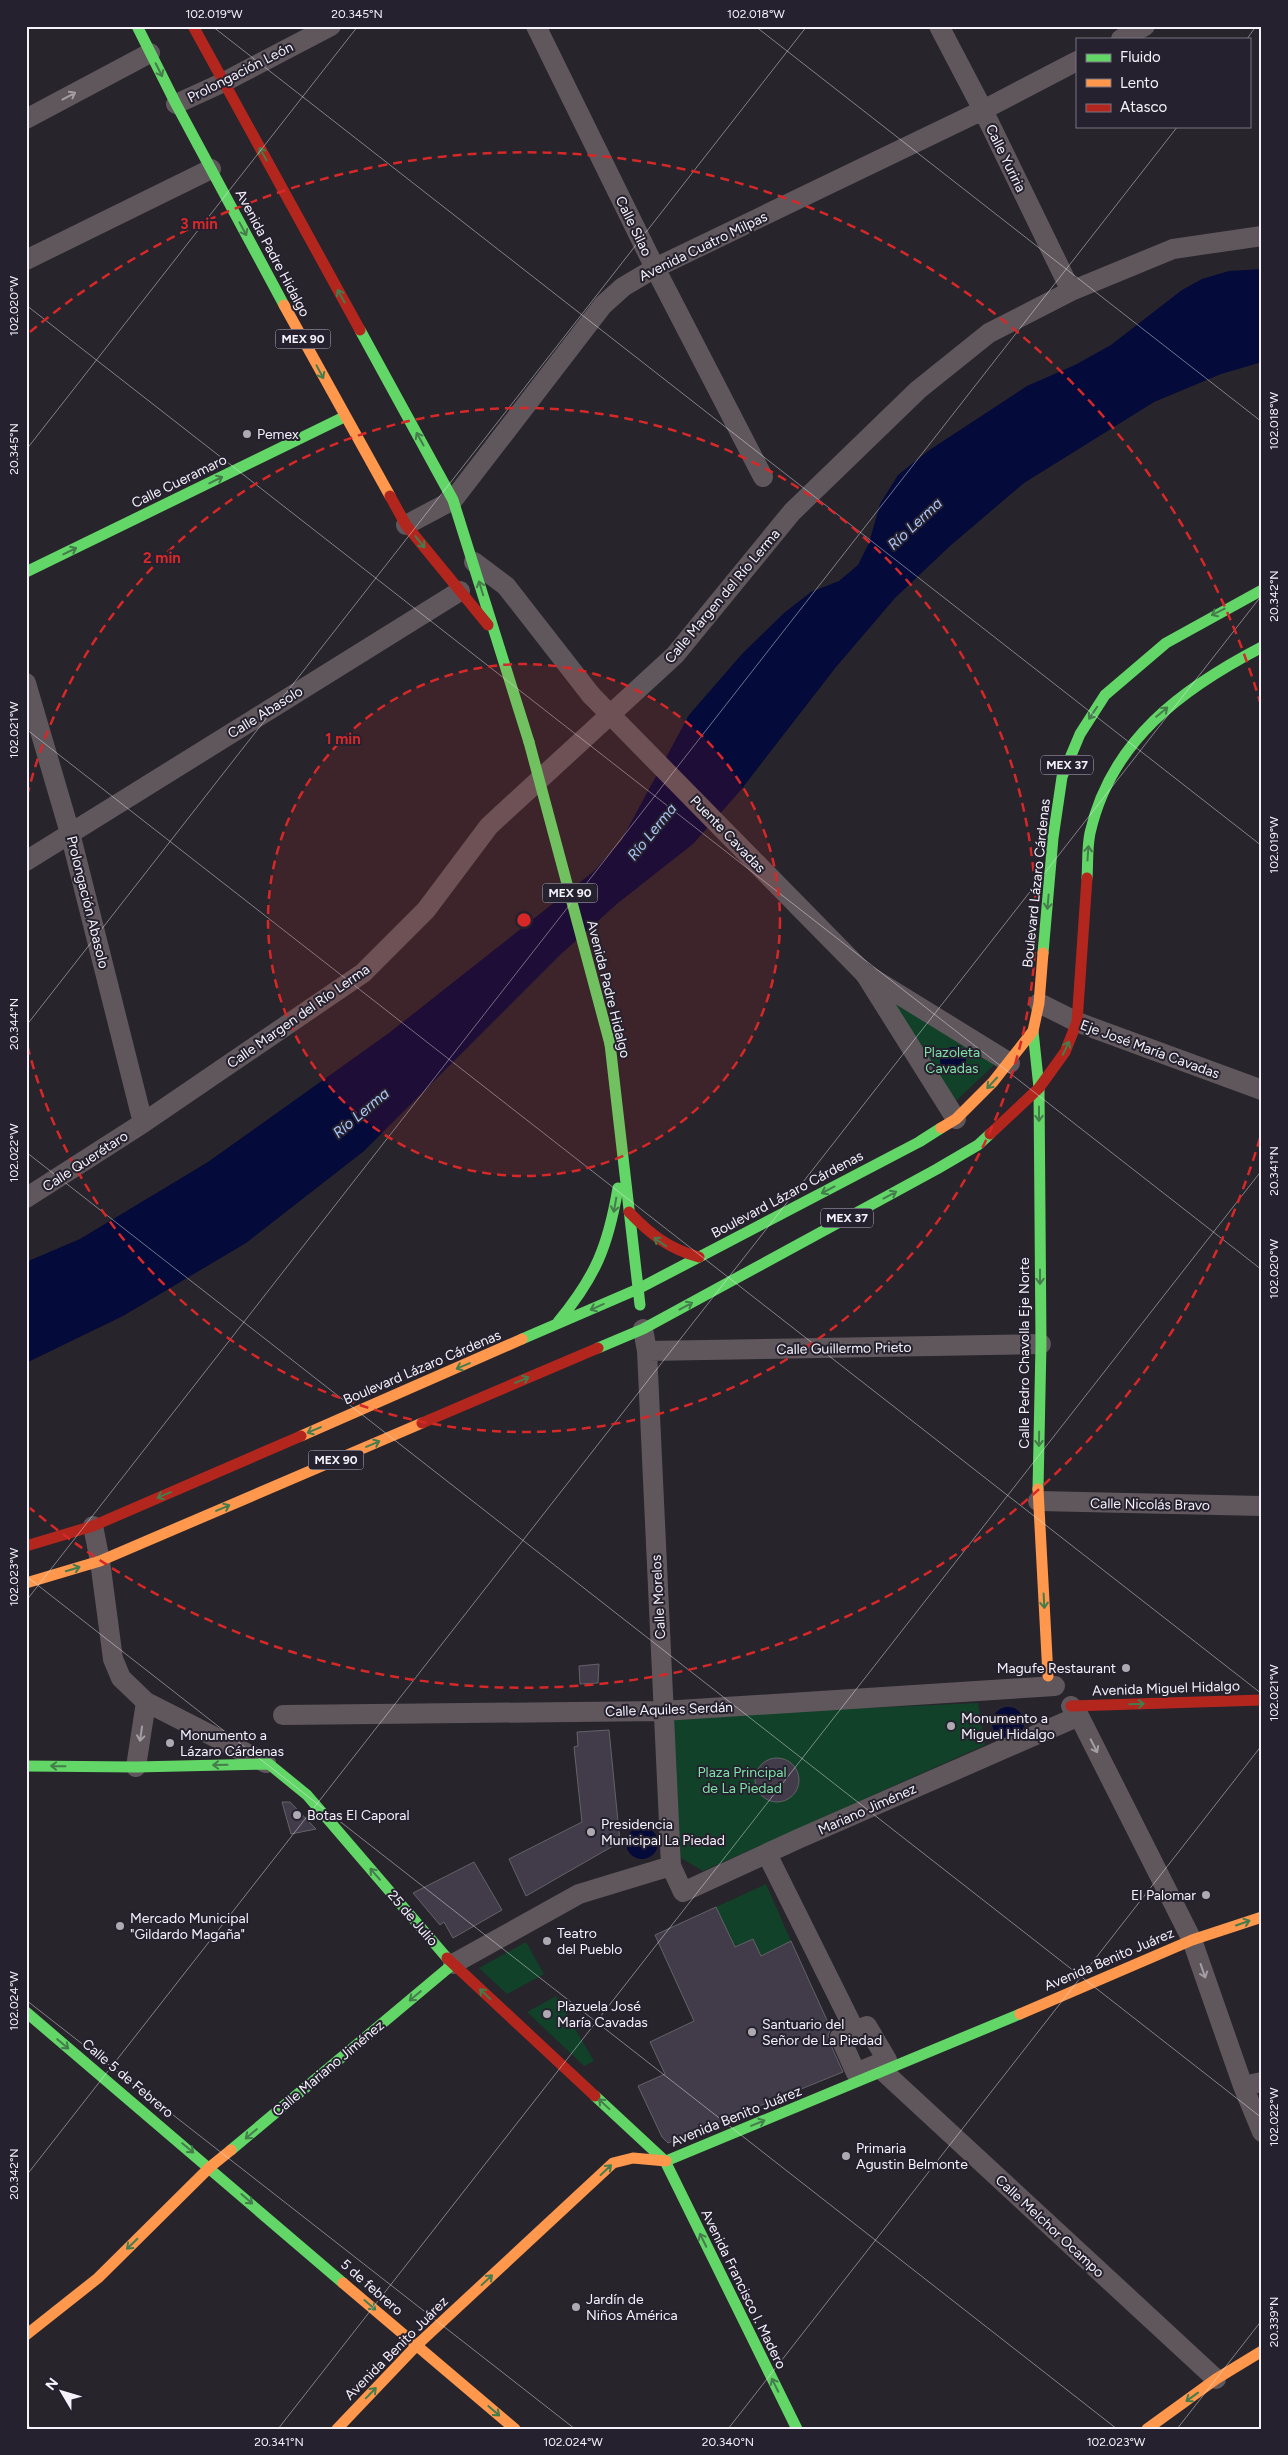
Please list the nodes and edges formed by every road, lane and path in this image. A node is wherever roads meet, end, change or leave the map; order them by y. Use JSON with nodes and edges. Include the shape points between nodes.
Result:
{"nodes":[{"id":1,"x":137,"y":26,"type":"edge"},
{"id":2,"x":192,"y":26,"type":"edge"},
{"id":3,"x":331,"y":26,"type":"edge"},
{"id":4,"x":536,"y":26,"type":"edge"},
{"id":5,"x":939,"y":26,"type":"edge"},
{"id":6,"x":1145,"y":26,"type":"edge"},
{"id":7,"x":1123,"y":38,"type":"edge"},
{"id":8,"x":150,"y":53,"type":"junction"},
{"id":9,"x":1076,"y":63,"type":"edge"},
{"id":10,"x":224,"y":82,"type":"junction"},
{"id":11,"x":176,"y":104,"type":"junction"},
{"id":12,"x":983,"y":110,"type":"junction"},
{"id":13,"x":26,"y":119,"type":"edge"},
{"id":14,"x":211,"y":169,"type":"junction"},
{"id":15,"x":1262,"y":236,"type":"edge"},
{"id":16,"x":26,"y":260,"type":"edge"},
{"id":17,"x":655,"y":268,"type":"junction"},
{"id":18,"x":1071,"y":291,"type":"junction"},
{"id":19,"x":344,"y":417,"type":"junction"},
{"id":20,"x":763,"y":477,"type":"dead end"},
{"id":21,"x":453,"y":500,"type":"junction"},
{"id":22,"x":406,"y":525,"type":"junction"},
{"id":23,"x":474,"y":562,"type":"junction"},
{"id":24,"x":26,"y":572,"type":"edge"},
{"id":25,"x":1262,"y":590,"type":"edge"},
{"id":26,"x":460,"y":591,"type":"junction"},
{"id":27,"x":496,"y":635,"type":"junction"},
{"id":28,"x":1262,"y":647,"type":"edge"},
{"id":29,"x":26,"y":683,"type":"edge"},
{"id":30,"x":70,"y":833,"type":"junction"},
{"id":31,"x":26,"y":861,"type":"edge"},
{"id":32,"x":865,"y":974,"type":"junction"},
{"id":33,"x":1039,"y":1004,"type":"junction"},
{"id":34,"x":1077,"y":1022,"type":"junction"},
{"id":35,"x":1033,"y":1031,"type":"junction"},
{"id":36,"x":1010,"y":1063,"type":"junction"},
{"id":37,"x":1039,"y":1088,"type":"junction"},
{"id":38,"x":1262,"y":1090,"type":"edge"},
{"id":39,"x":956,"y":1119,"type":"junction"},
{"id":40,"x":143,"y":1123,"type":"junction"},
{"id":41,"x":623,"y":1157,"type":"junction"},
{"id":42,"x":26,"y":1198,"type":"edge"},
{"id":43,"x":630,"y":1212,"type":"junction"},
{"id":44,"x":699,"y":1258,"type":"junction"},
{"id":45,"x":638,"y":1289,"type":"junction"},
{"id":46,"x":556,"y":1325,"type":"junction"},
{"id":47,"x":643,"y":1329,"type":"junction"},
{"id":48,"x":1041,"y":1344,"type":"junction"},
{"id":49,"x":647,"y":1352,"type":"junction"},
{"id":50,"x":1038,"y":1501,"type":"junction"},
{"id":51,"x":1262,"y":1506,"type":"edge"},
{"id":52,"x":93,"y":1526,"type":"junction"},
{"id":53,"x":26,"y":1546,"type":"edge"},
{"id":54,"x":100,"y":1561,"type":"junction"},
{"id":55,"x":26,"y":1583,"type":"edge"},
{"id":56,"x":1052,"y":1681,"type":"junction"},
{"id":57,"x":1262,"y":1700,"type":"edge"},
{"id":58,"x":146,"y":1702,"type":"junction"},
{"id":59,"x":663,"y":1711,"type":"junction"},
{"id":60,"x":1075,"y":1711,"type":"junction"},
{"id":61,"x":282,"y":1715,"type":"dead end"},
{"id":62,"x":269,"y":1764,"type":"junction"},
{"id":63,"x":26,"y":1766,"type":"edge"},
{"id":64,"x":136,"y":1767,"type":"junction"},
{"id":65,"x":767,"y":1854,"type":"junction"},
{"id":66,"x":671,"y":1866,"type":"junction"},
{"id":67,"x":1262,"y":1917,"type":"edge"},
{"id":68,"x":1192,"y":1940,"type":"junction"},
{"id":69,"x":453,"y":1964,"type":"junction"},
{"id":70,"x":26,"y":2012,"type":"edge"},
{"id":71,"x":878,"y":2071,"type":"junction"},
{"id":72,"x":1252,"y":2084,"type":"edge"},
{"id":73,"x":1262,"y":2132,"type":"edge"},
{"id":74,"x":665,"y":2161,"type":"junction"},
{"id":75,"x":210,"y":2167,"type":"junction"},
{"id":76,"x":26,"y":2335,"type":"edge"},
{"id":77,"x":417,"y":2345,"type":"junction"},
{"id":78,"x":1262,"y":2351,"type":"edge"},
{"id":79,"x":1216,"y":2379,"type":"junction"},
{"id":80,"x":337,"y":2429,"type":"edge"},
{"id":81,"x":515,"y":2429,"type":"edge"},
{"id":82,"x":797,"y":2429,"type":"edge"},
{"id":83,"x":1147,"y":2429,"type":"edge"}],
"edges":[{"from":1,"to":8,"type":"main road","name":"Avenida Padre Hidalgo","number":"MEX 90"},
{"from":2,"to":10,"type":"main road","name":"Avenida Padre Hidalgo","number":"MEX 90"},
{"from":3,"to":10,"type":"street","name":"Prolongación León"},
{"from":4,"to":17,"type":"street","name":"Calle Silao"},
{"from":5,"to":12,"type":"street","name":"Calle Yuriria"},
{"from":6,"to":7,"type":"street"},
{"from":8,"to":11,"type":"main road","name":"Avenida Padre Hidalgo","number":"MEX 90","one_way":true},
{"from":13,"to":8,"type":"street","one_way":true},
{"from":9,"to":12,"type":"street","name":"Avenida Cuatro Milpas"},
{"from":10,"to":11,"type":"street","name":"Prolongación León"},
{"from":21,"to":10,"type":"main road","name":"Avenida Padre Hidalgo","number":"MEX 90","one_way":true},
{"from":11,"to":14,"type":"main road","name":"Avenida Padre Hidalgo","number":"MEX 90"},
{"from":12,"to":17,"type":"street","name":"Avenida Cuatro Milpas"},
{"from":12,"to":18,"type":"street","name":"Calle Yuriria"},
{"from":14,"to":16,"type":"street"},
{"from":14,"to":19,"type":"main road","name":"Avenida Padre Hidalgo","number":"MEX 90","one_way":true},
{"from":15,"to":18,"type":"street","name":"Calle Margen del Río Lerma","via":[[1172,249]]},
{"from":17,"to":20,"type":"street","name":"Calle Silao"},
{"from":17,"to":21,"type":"street","name":"Avenida Cuatro Milpas","via":[[623,287],[603,305]]},
{"from":18,"to":40,"type":"street","name":"Calle Margen del Río Lerma","via":[[990,333],[918,390],[799,505],[675,655],[489,826],[426,910],[363,973]]},
{"from":19,"to":22,"type":"main road","name":"Avenida Padre Hidalgo","number":"MEX 90"},
{"from":24,"to":19,"type":"main road","name":"Calle Cueramaro","one_way":true},
{"from":21,"to":22,"type":"street","name":"Avenida Cuatro Milpas"},
{"from":21,"to":23,"type":"main road","name":"Avenida Padre Hidalgo","number":"MEX 90"},
{"from":22,"to":26,"type":"main road","name":"Avenida Padre Hidalgo","number":"MEX 90","one_way":true},
{"from":27,"to":23,"type":"main road","name":"Avenida Padre Hidalgo","number":"MEX 90","one_way":true},
{"from":23,"to":32,"type":"street","name":"Puente Cavadas","bridge":true,"via":[[506,586],[592,695]]},
{"from":25,"to":33,"type":"main road","name":"Boulevard Lázaro Cárdenas","number":"MEX 37","one_way":true,"via":[[1166,644],[1105,695],[1080,734],[1062,777],[1053,838]]},
{"from":26,"to":27,"type":"main road","name":"Avenida Padre Hidalgo","number":"MEX 90"},
{"from":26,"to":30,"type":"street","name":"Calle Abasolo"},
{"from":27,"to":41,"type":"main road","name":"Avenida Padre Hidalgo","number":"MEX 90","bridge":true,"via":[[529,742],[610,1044]]},
{"from":34,"to":28,"type":"main road","number":"MEX 37","one_way":true,"via":[[1090,833],[1105,790],[1124,754],[1155,718],[1193,686]]},
{"from":29,"to":30,"type":"street","name":"Prolongación Abasolo"},
{"from":30,"to":31,"type":"street","name":"Calle Abasolo"},
{"from":30,"to":40,"type":"street","name":"Prolongación Abasolo"},
{"from":32,"to":36,"type":"street"},
{"from":32,"to":39,"type":"street"},
{"from":33,"to":34,"type":"street","name":"Eje José María Cavadas"},
{"from":33,"to":35,"type":"main road","name":"Boulevard Lázaro Cárdenas","number":"MEX 37"},
{"from":37,"to":34,"type":"main road","number":"MEX 37","one_way":true,"via":[[1065,1052]]},
{"from":34,"to":38,"type":"street","name":"Eje José María Cavadas"},
{"from":35,"to":36,"type":"main road","name":"Boulevard Lázaro Cárdenas","number":"MEX 37"},
{"from":35,"to":37,"type":"main road","name":"Calle Pedro Chavolla Eje Norte"},
{"from":36,"to":39,"type":"main road","name":"Boulevard Lázaro Cárdenas","number":"MEX 37","one_way":true},
{"from":47,"to":37,"type":"main road","number":"MEX 37","one_way":true,"via":[[978,1145]]},
{"from":37,"to":48,"type":"main road","name":"Calle Pedro Chavolla Eje Norte","one_way":true},
{"from":39,"to":44,"type":"main road","name":"Boulevard Lázaro Cárdenas","number":"MEX 37","one_way":true,"via":[[919,1142]]},
{"from":40,"to":42,"type":"street","name":"Calle Querétaro"},
{"from":41,"to":43,"type":"main road","name":"Avenida Padre Hidalgo","number":"MEX 90"},
{"from":41,"to":46,"type":"main road","number":"MEX 90","one_way":true,"via":[[611,1228],[600,1258],[585,1287]]},
{"from":44,"to":43,"type":"main road","one_way":true,"via":[[666,1246]]},
{"from":43,"to":45,"type":"main road","name":"Avenida Padre Hidalgo","number":"MEX 90"},
{"from":44,"to":45,"type":"main road","name":"Boulevard Lázaro Cárdenas","number":"MEX 37"},
{"from":45,"to":46,"type":"main road","name":"Boulevard Lázaro Cárdenas","number":"MEX 90","one_way":true},
{"from":45,"to":47,"type":"main road","name":"Avenida Padre Hidalgo","number":"MEX 90"},
{"from":46,"to":52,"type":"main road","name":"Boulevard Lázaro Cárdenas","number":"MEX 90","one_way":true},
{"from":47,"to":49,"type":"street","name":"Calle Morelos"},
{"from":54,"to":47,"type":"main road","number":"MEX 90","one_way":true},
{"from":48,"to":49,"type":"street","name":"Calle Guillermo Prieto"},
{"from":48,"to":50,"type":"main road","name":"Calle Pedro Chavolla Eje Norte","one_way":true},
{"from":49,"to":59,"type":"street","name":"Calle Morelos"},
{"from":50,"to":51,"type":"street","name":"Calle Nicolás Bravo"},
{"from":50,"to":56,"type":"main road","name":"Calle Pedro Chavolla Eje Norte","one_way":true},
{"from":52,"to":53,"type":"main road","name":"Boulevard Lázaro Cárdenas","number":"MEX 90"},
{"from":52,"to":54,"type":"street","name":"25 de Julio"},
{"from":55,"to":54,"type":"main road","number":"MEX 90","one_way":true},
{"from":54,"to":58,"type":"street","name":"25 de Julio","via":[[113,1659],[121,1678]]},
{"from":56,"to":59,"type":"street","name":"Calle Aquiles Serdán"},
{"from":56,"to":60,"type":"street"},
{"from":60,"to":57,"type":"main road","name":"Avenida Miguel Hidalgo","one_way":true},
{"from":58,"to":62,"type":"street","name":"25 de Julio"},
{"from":58,"to":64,"type":"street","one_way":true},
{"from":59,"to":61,"type":"street","name":"Calle Aquiles Serdán"},
{"from":59,"to":66,"type":"street","name":"Calle Morelos"},
{"from":60,"to":65,"type":"street","name":"Mariano Jiménez"},
{"from":60,"to":68,"type":"street","one_way":true},
{"from":62,"to":64,"type":"main road","one_way":true},
{"from":69,"to":62,"type":"main road","name":"25 de Julio","one_way":true,"via":[[307,1795]]},
{"from":64,"to":63,"type":"main road","one_way":true},
{"from":65,"to":66,"type":"street","name":"Mariano Jiménez","via":[[683,1892]]},
{"from":65,"to":71,"type":"street","via":[[855,2032],[840,2038],[856,2073]]},
{"from":66,"to":69,"type":"street","name":"Calle Mariano Jiménez","via":[[579,1894]]},
{"from":68,"to":67,"type":"main road","name":"Avenida Benito Juárez","one_way":true},
{"from":68,"to":71,"type":"main road","name":"Avenida Benito Juárez"},
{"from":68,"to":72,"type":"street","one_way":true},
{"from":74,"to":69,"type":"main road","name":"25 de Julio","one_way":true},
{"from":69,"to":75,"type":"main road","name":"Calle Mariano Jiménez","one_way":true},
{"from":70,"to":75,"type":"main road","name":"Calle 5 de Febrero","one_way":true},
{"from":74,"to":71,"type":"main road","name":"Avenida Benito Juárez","one_way":true},
{"from":71,"to":79,"type":"street","name":"Calle Melchor Ocampo"},
{"from":72,"to":73,"type":"street"},
{"from":77,"to":74,"type":"main road","name":"Avenida Benito Juárez","one_way":true,"via":[[613,2163],[634,2158]]},
{"from":82,"to":74,"type":"main road","name":"Avenida Francisco I. Madero","one_way":true},
{"from":75,"to":76,"type":"main road","name":"Calle Mariano Jiménez","one_way":true,"via":[[98,2278]]},
{"from":75,"to":77,"type":"main road","name":"5 de febrero","one_way":true},
{"from":80,"to":77,"type":"main road","name":"Avenida Benito Juárez","one_way":true},
{"from":77,"to":81,"type":"main road","name":"5 de febrero","one_way":true},
{"from":78,"to":79,"type":"main road"},
{"from":79,"to":83,"type":"main road","one_way":true}]}
